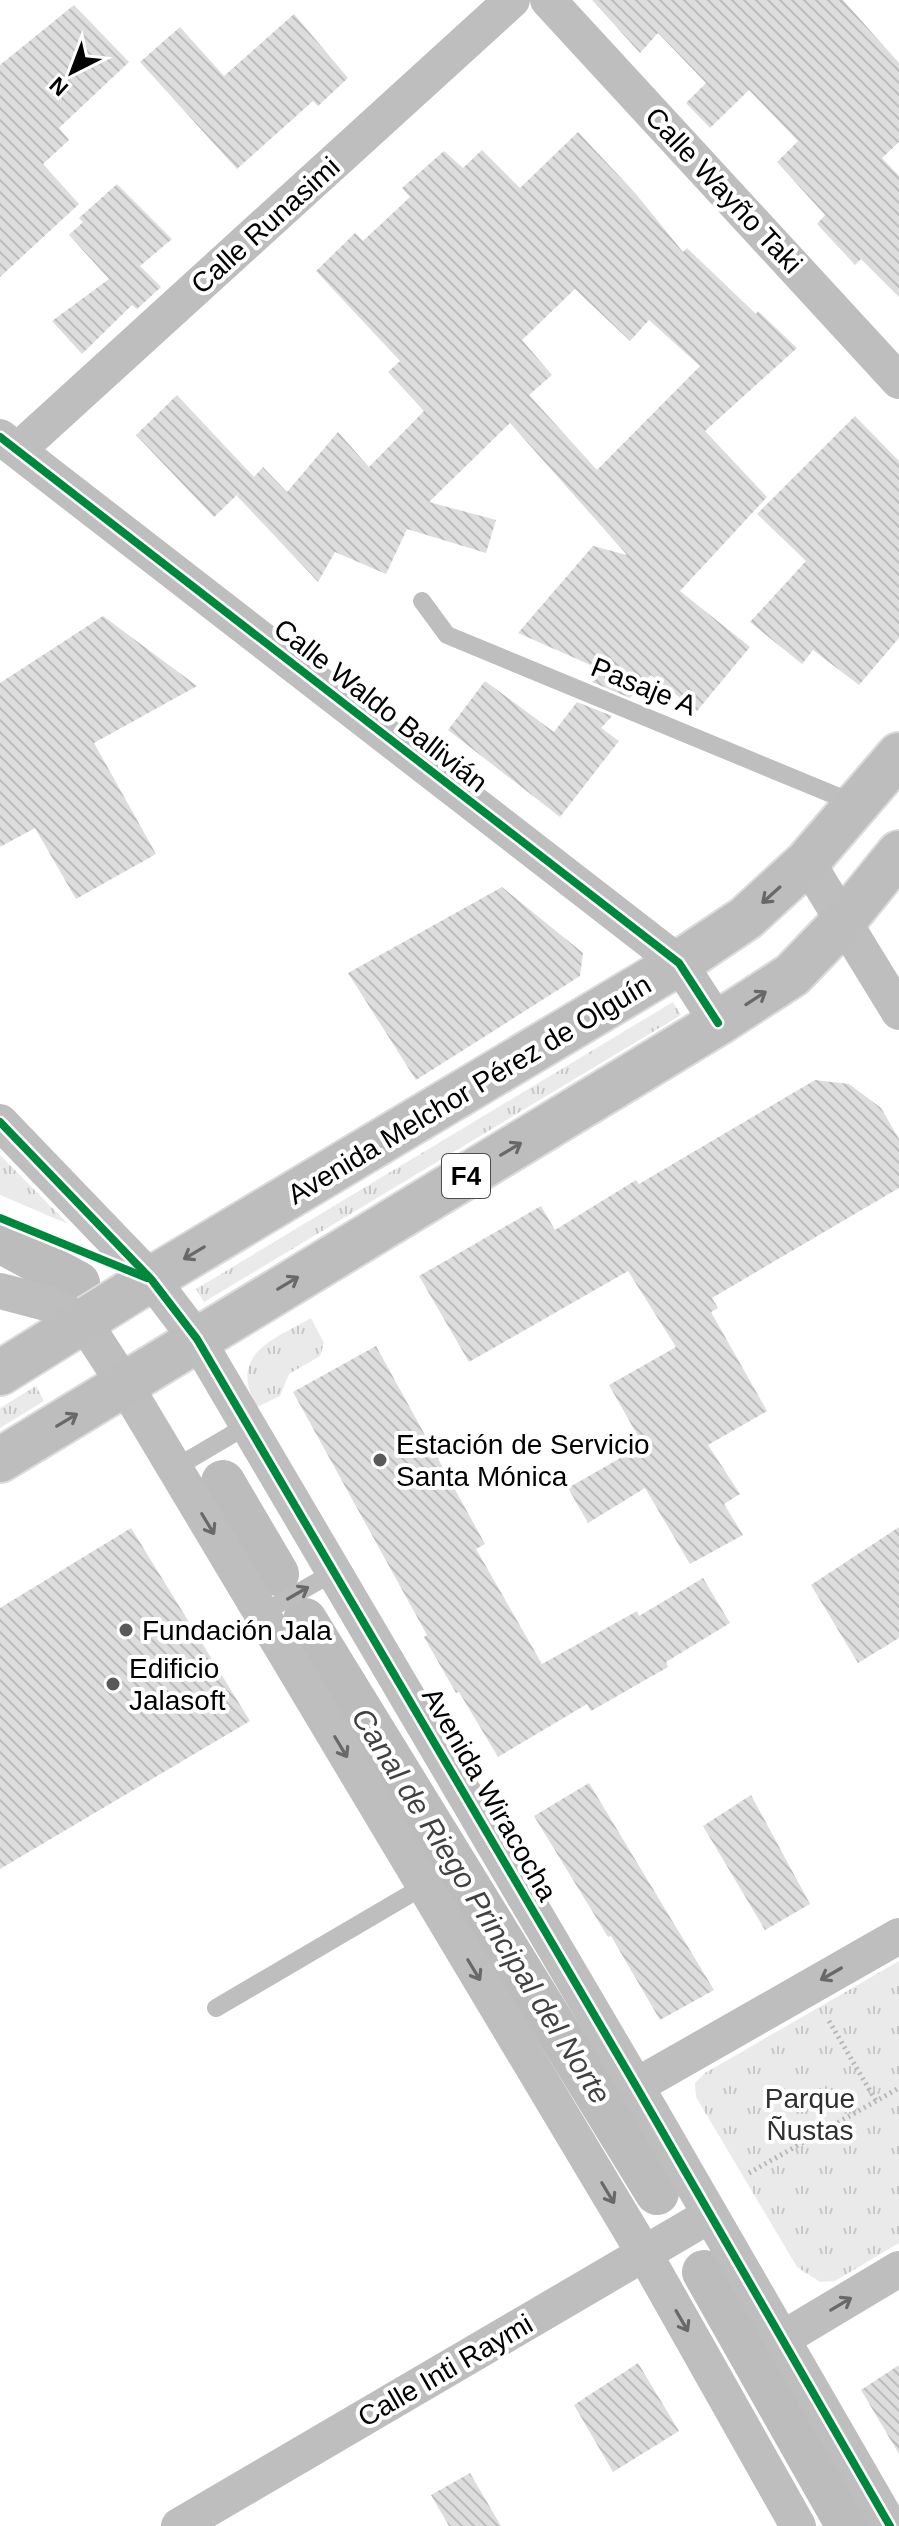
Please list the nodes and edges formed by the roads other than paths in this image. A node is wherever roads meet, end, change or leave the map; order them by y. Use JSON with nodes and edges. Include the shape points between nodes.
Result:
{"nodes":[{"id":1,"x":512,"y":0,"type":"edge"},
{"id":2,"x":548,"y":0,"type":"edge"},
{"id":3,"x":899,"y":381,"type":"edge"},
{"id":4,"x":9,"y":444,"type":"edge"},
{"id":5,"x":422,"y":601,"type":"dead end"},
{"id":6,"x":899,"y":755,"type":"edge"},
{"id":7,"x":859,"y":805,"type":"junction"},
{"id":8,"x":899,"y":853,"type":"edge"},
{"id":9,"x":807,"y":862,"type":"junction"},
{"id":10,"x":843,"y":922,"type":"junction"},
{"id":11,"x":679,"y":963,"type":"junction"},
{"id":12,"x":899,"y":1012,"type":"edge"},
{"id":13,"x":718,"y":1023,"type":"junction"},
{"id":14,"x":0,"y":1122,"type":"edge"},
{"id":15,"x":151,"y":1279,"type":"junction"},
{"id":16,"x":0,"y":1291,"type":"edge"},
{"id":17,"x":84,"y":1322,"type":"junction"},
{"id":18,"x":197,"y":1339,"type":"junction"},
{"id":19,"x":0,"y":1373,"type":"edge"},
{"id":20,"x":125,"y":1385,"type":"junction"},
{"id":21,"x":248,"y":1425,"type":"junction"},
{"id":22,"x":0,"y":1460,"type":"edge"},
{"id":23,"x":175,"y":1468,"type":"junction"},
{"id":24,"x":334,"y":1572,"type":"junction"},
{"id":25,"x":261,"y":1614,"type":"junction"},
{"id":26,"x":424,"y":1886,"type":"junction"},
{"id":27,"x":899,"y":1936,"type":"edge"},
{"id":28,"x":216,"y":2008,"type":"dead end"},
{"id":29,"x":636,"y":2086,"type":"junction"},
{"id":30,"x":710,"y":2215,"type":"junction"},
{"id":31,"x":644,"y":2253,"type":"junction"},
{"id":32,"x":899,"y":2269,"type":"edge"},
{"id":33,"x":782,"y":2339,"type":"junction"},
{"id":34,"x":179,"y":2526,"type":"edge"},
{"id":35,"x":798,"y":2526,"type":"edge"},
{"id":36,"x":890,"y":2526,"type":"edge"}],
"edges":[{"from":1,"to":4,"type":"street","name":"Calle Runasimi"},
{"from":2,"to":3,"type":"street","name":"Calle Wayño Taki"},
{"from":4,"to":11,"type":"street","name":"Calle Waldo Ballivián"},
{"from":5,"to":7,"type":"lane","name":"Pasaje A","via":[[447,635]]},
{"from":6,"to":7,"type":"highway","name":"Avenida Melchor Pérez de Olguín"},
{"from":7,"to":9,"type":"highway","name":"Avenida Melchor Pérez de Olguín"},
{"from":8,"to":10,"type":"highway","number":"F4"},
{"from":9,"to":10,"type":"street"},
{"from":9,"to":11,"type":"highway","name":"Avenida Melchor Pérez de Olguín","one_way":true,"via":[[746,918]]},
{"from":10,"to":12,"type":"street"},
{"from":13,"to":10,"type":"highway","number":"F4","one_way":true,"via":[[792,975]]},
{"from":11,"to":13,"type":"street","name":"Calle Waldo Ballivián"},
{"from":11,"to":15,"type":"highway","name":"Avenida Melchor Pérez de Olguín","one_way":true},
{"from":18,"to":13,"type":"highway","number":"F4","one_way":true},
{"from":14,"to":15,"type":"street","name":"Avenida Wiracocha"},
{"from":15,"to":17,"type":"highway","name":"Avenida Melchor Pérez de Olguín"},
{"from":15,"to":18,"type":"street","name":"Avenida Wiracocha"},
{"from":16,"to":17,"type":"street","via":[[50,1304]]},
{"from":17,"to":19,"type":"highway","name":"Avenida Melchor Pérez de Olguín"},
{"from":17,"to":20,"type":"street"},
{"from":18,"to":20,"type":"highway","number":"F4"},
{"from":18,"to":21,"type":"street","name":"Avenida Wiracocha"},
{"from":22,"to":20,"type":"highway","number":"F4","one_way":true},
{"from":20,"to":23,"type":"street"},
{"from":21,"to":23,"type":"lane"},
{"from":21,"to":24,"type":"street","name":"Avenida Wiracocha"},
{"from":23,"to":25,"type":"street","one_way":true},
{"from":25,"to":24,"type":"lane","one_way":true},
{"from":24,"to":29,"type":"street","name":"Avenida Wiracocha"},
{"from":25,"to":26,"type":"street","one_way":true},
{"from":26,"to":28,"type":"lane"},
{"from":26,"to":31,"type":"street","one_way":true},
{"from":27,"to":29,"type":"street","one_way":true},
{"from":29,"to":30,"type":"street","name":"Avenida Wiracocha"},
{"from":30,"to":31,"type":"street","name":"Calle Inti Raymi"},
{"from":30,"to":33,"type":"street","name":"Avenida Wiracocha"},
{"from":31,"to":34,"type":"street","name":"Calle Inti Raymi"},
{"from":31,"to":35,"type":"street","one_way":true},
{"from":33,"to":32,"type":"street","one_way":true},
{"from":33,"to":36,"type":"street","name":"Avenida Wiracocha"}]}
